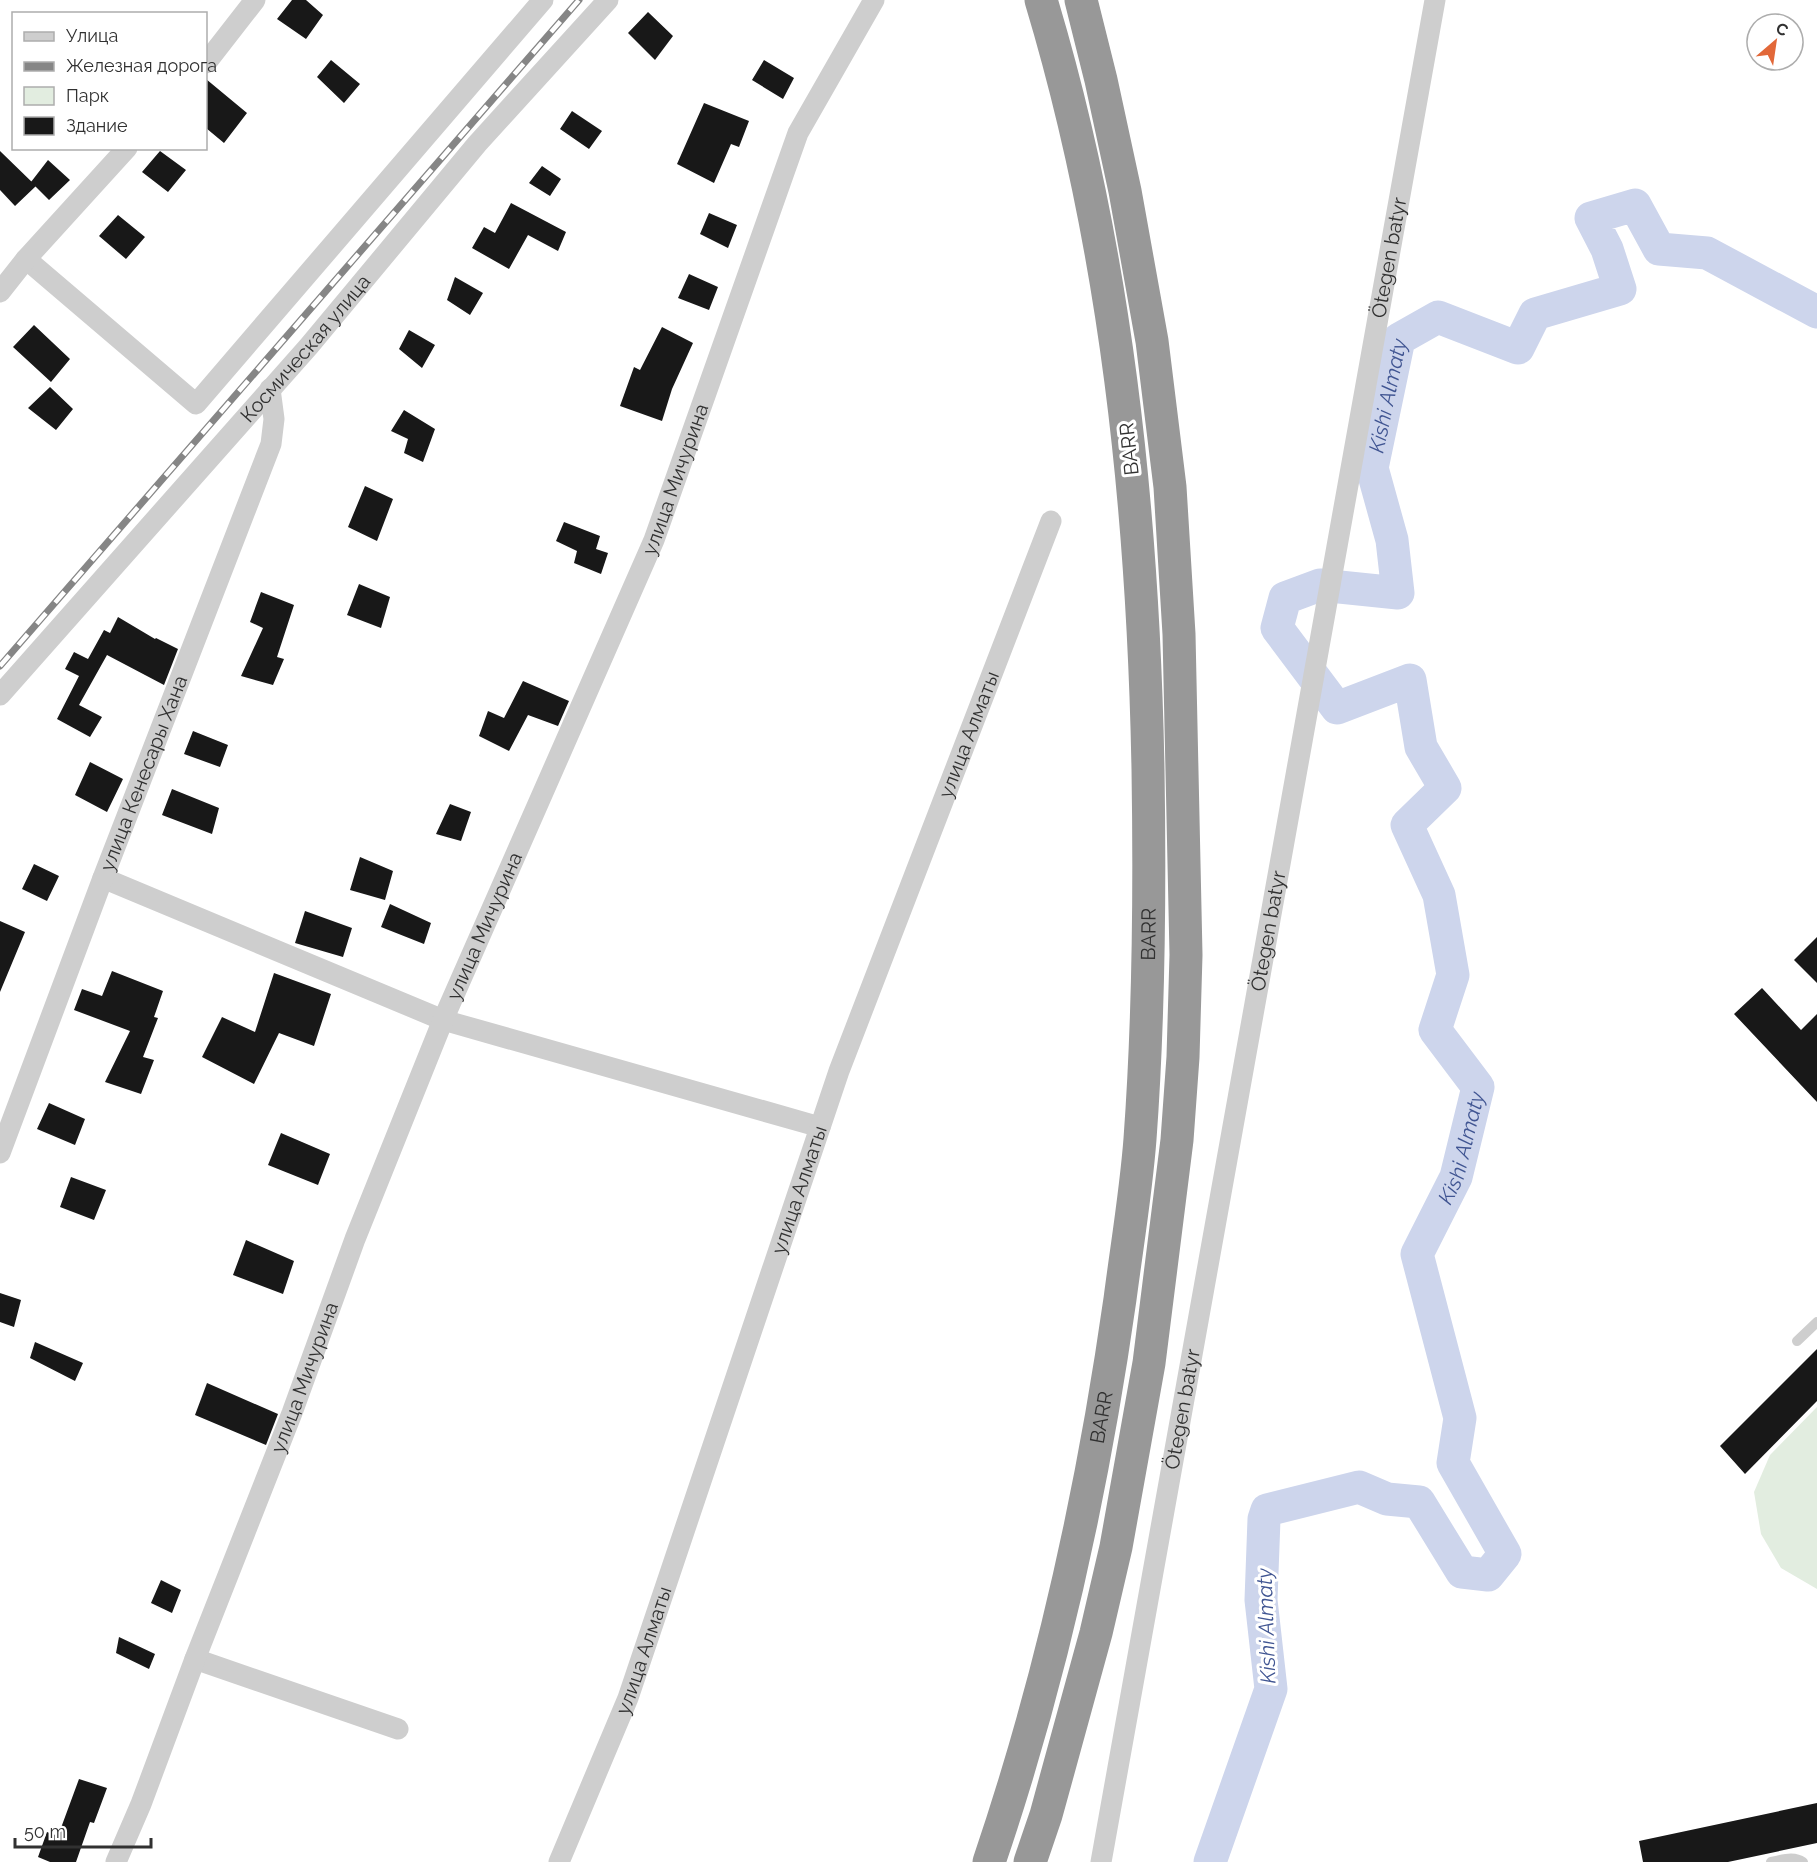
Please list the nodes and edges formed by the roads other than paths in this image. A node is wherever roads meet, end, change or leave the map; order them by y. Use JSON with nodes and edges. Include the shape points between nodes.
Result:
{"nodes":[{"id":1,"x":255,"y":0,"type":"edge"},
{"id":2,"x":543,"y":0,"type":"edge"},
{"id":3,"x":608,"y":0,"type":"edge"},
{"id":4,"x":874,"y":0,"type":"edge"},
{"id":5,"x":1041,"y":0,"type":"edge"},
{"id":6,"x":1081,"y":0,"type":"edge"},
{"id":7,"x":1436,"y":0,"type":"edge"},
{"id":8,"x":207,"y":62,"type":"edge"},
{"id":9,"x":125,"y":150,"type":"edge"},
{"id":10,"x":26,"y":259,"type":"junction"},
{"id":11,"x":0,"y":292,"type":"edge"},
{"id":12,"x":270,"y":389,"type":"junction"},
{"id":13,"x":1051,"y":521,"type":"dead end"},
{"id":14,"x":0,"y":695,"type":"edge"},
{"id":15,"x":103,"y":878,"type":"junction"},
{"id":16,"x":443,"y":1020,"type":"junction"},
{"id":17,"x":820,"y":1127,"type":"junction"},
{"id":18,"x":0,"y":1153,"type":"edge"},
{"id":19,"x":1817,"y":1322,"type":"edge"},
{"id":20,"x":1797,"y":1341,"type":"dead end"},
{"id":21,"x":195,"y":1659,"type":"junction"},
{"id":22,"x":398,"y":1729,"type":"dead end"},
{"id":23,"x":116,"y":1862,"type":"edge"},
{"id":24,"x":559,"y":1862,"type":"edge"},
{"id":25,"x":989,"y":1862,"type":"edge"},
{"id":26,"x":1030,"y":1862,"type":"edge"},
{"id":27,"x":1101,"y":1862,"type":"edge"},
{"id":28,"x":1771,"y":1862,"type":"edge"},
{"id":29,"x":1803,"y":1862,"type":"edge"}],
"edges":[{"from":1,"to":8,"type":"street"},
{"from":2,"to":10,"type":"street","via":[[196,404]]},
{"from":3,"to":12,"type":"street","name":"Космическая улица","via":[[477,144]]},
{"from":4,"to":16,"type":"street","name":"улица Мичурина","via":[[798,133],[654,540]]},
{"from":5,"to":25,"type":"highway","name":"BARR","via":[[1097,227],[1128,428],[1146,660],[1147,966],[1135,1191],[1101,1420],[1045,1672]]},
{"from":6,"to":26,"type":"highway","name":"BARR","via":[[1125,191],[1152,341],[1170,487],[1179,634],[1186,955],[1177,1140],[1149,1363],[1116,1547],[1096,1633]]},
{"from":7,"to":27,"type":"street","name":"Ötegen batyr"},
{"from":9,"to":10,"type":"street"},
{"from":10,"to":11,"type":"street"},
{"from":12,"to":14,"type":"street","name":"Космическая улица"},
{"from":12,"to":15,"type":"street","name":"улица Кенесары Хана","via":[[274,419],[271,444]]},
{"from":13,"to":17,"type":"street","name":"улица Алматы","via":[[838,1071]]},
{"from":15,"to":16,"type":"street"},
{"from":15,"to":18,"type":"street","name":"улица Кенесары Хана"},
{"from":16,"to":17,"type":"street"},
{"from":16,"to":21,"type":"street","name":"улица Мичурина"},
{"from":17,"to":24,"type":"street","name":"улица Алматы","via":[[628,1698]]},
{"from":19,"to":20,"type":"lane"},
{"from":21,"to":22,"type":"street"},
{"from":21,"to":23,"type":"street","name":"улица Мичурина"},
{"from":28,"to":29,"type":"lane","via":[[1789,1858]]}]}
